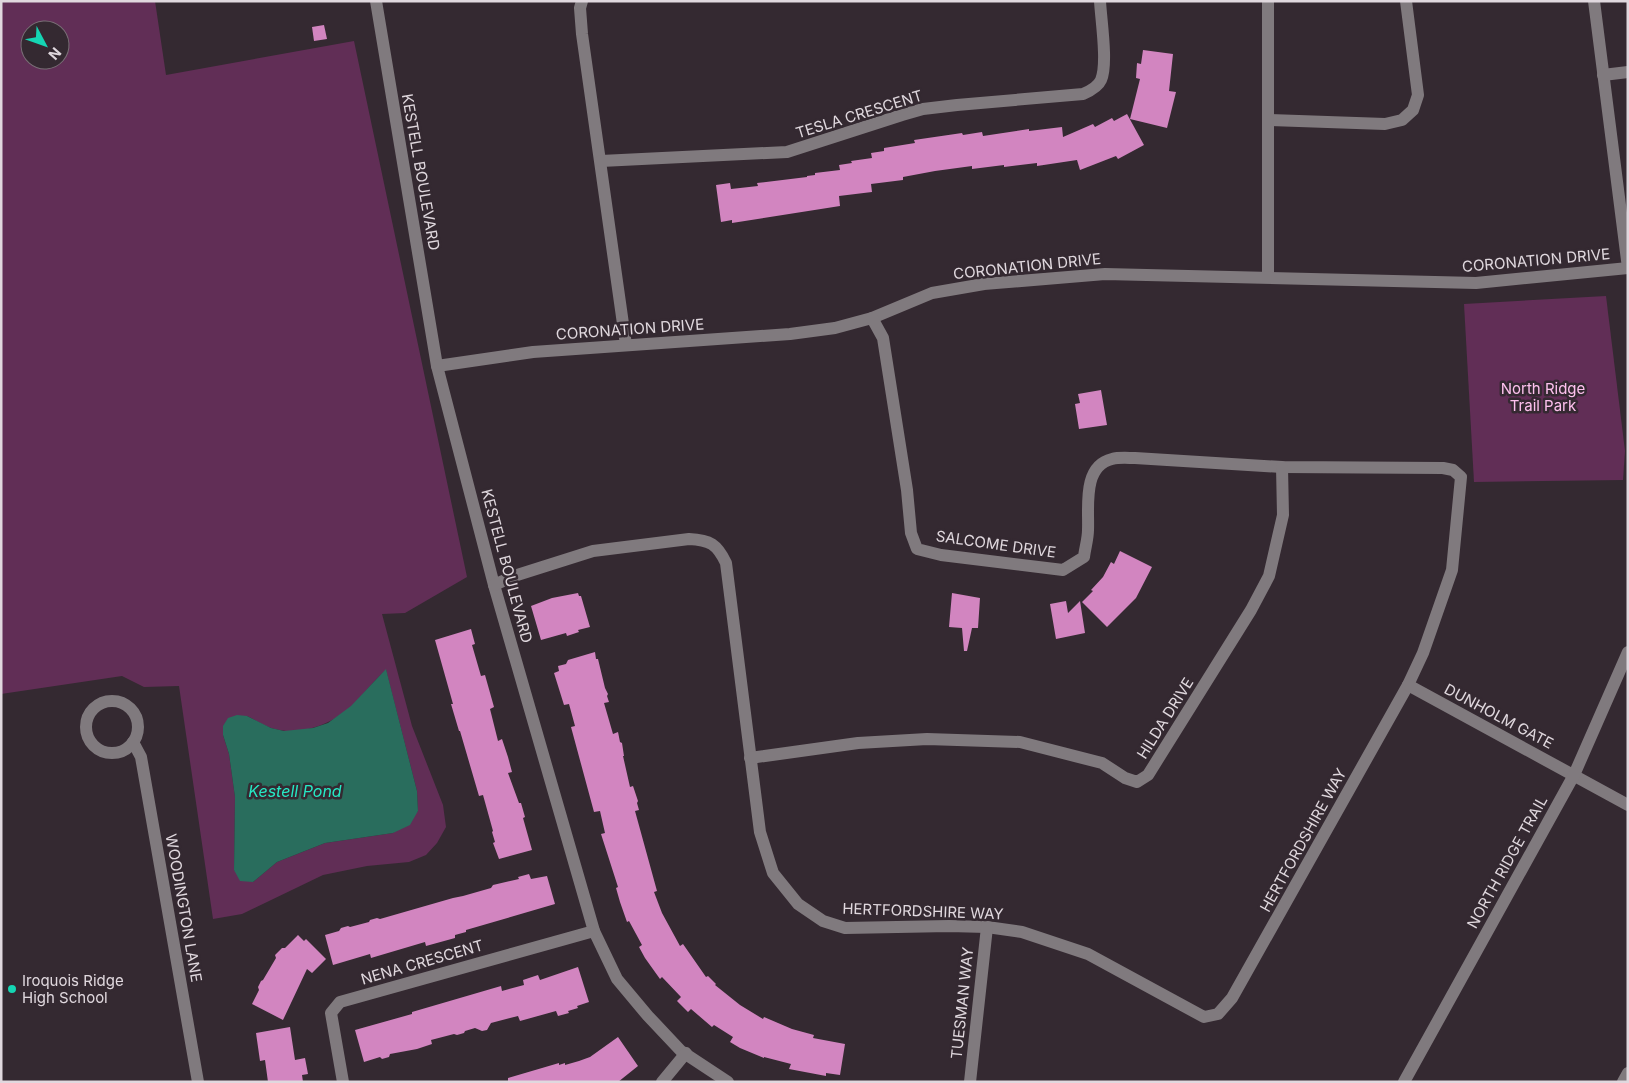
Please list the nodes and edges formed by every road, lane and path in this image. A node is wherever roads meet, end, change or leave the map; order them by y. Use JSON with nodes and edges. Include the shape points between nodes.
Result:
{"nodes":[{"id":1,"x":376,"y":1,"type":"edge"},
{"id":2,"x":582,"y":1,"type":"edge"},
{"id":3,"x":1100,"y":1,"type":"edge"},
{"id":4,"x":1268,"y":1,"type":"edge"},
{"id":5,"x":1406,"y":1,"type":"edge"},
{"id":6,"x":1594,"y":1,"type":"edge"},
{"id":7,"x":1628,"y":72,"type":"edge"},
{"id":8,"x":1603,"y":75,"type":"junction"},
{"id":9,"x":1268,"y":120,"type":"junction"},
{"id":10,"x":601,"y":161,"type":"junction"},
{"id":11,"x":1628,"y":268,"type":"edge"},
{"id":12,"x":1268,"y":277,"type":"junction"},
{"id":13,"x":872,"y":318,"type":"junction"},
{"id":14,"x":626,"y":346,"type":"junction"},
{"id":15,"x":437,"y":366,"type":"junction"},
{"id":16,"x":1282,"y":468,"type":"junction"},
{"id":17,"x":1461,"y":477,"type":"joint"},
{"id":18,"x":494,"y":584,"type":"junction"},
{"id":19,"x":1628,"y":652,"type":"edge"},
{"id":20,"x":1408,"y":685,"type":"junction"},
{"id":21,"x":134,"y":742,"type":"junction"},
{"id":22,"x":750,"y":758,"type":"junction"},
{"id":23,"x":1574,"y":775,"type":"junction"},
{"id":24,"x":1628,"y":805,"type":"edge"},
{"id":25,"x":986,"y":927,"type":"junction"},
{"id":26,"x":594,"y":931,"type":"junction"},
{"id":27,"x":686,"y":1054,"type":"junction"},
{"id":28,"x":1628,"y":1073,"type":"edge"},
{"id":29,"x":198,"y":1082,"type":"edge"},
{"id":30,"x":343,"y":1082,"type":"edge"},
{"id":31,"x":662,"y":1082,"type":"edge"},
{"id":32,"x":728,"y":1082,"type":"edge"},
{"id":33,"x":970,"y":1082,"type":"edge"},
{"id":34,"x":1404,"y":1082,"type":"edge"},
{"id":35,"x":1623,"y":1082,"type":"edge"}],
"edges":[{"from":1,"to":15,"type":"street","name":"KESTELL BOULEVARD"},
{"from":2,"to":10,"type":"street","via":[[582,34]]},
{"from":3,"to":10,"type":"street","name":"TESLA CRESCENT","via":[[1104,69],[1101,82],[1083,94],[957,104],[902,114],[787,152]]},
{"from":4,"to":9,"type":"street"},
{"from":5,"to":9,"type":"street","via":[[1418,95],[1413,110],[1402,120],[1385,124]]},
{"from":6,"to":8,"type":"street"},
{"from":7,"to":8,"type":"street"},
{"from":8,"to":11,"type":"street"},
{"from":9,"to":12,"type":"street"},
{"from":10,"to":14,"type":"street"},
{"from":11,"to":12,"type":"street","name":"CORONATION DRIVE","via":[[1476,284]]},
{"from":12,"to":13,"type":"street","name":"CORONATION DRIVE","via":[[1105,274],[984,284],[932,293]]},
{"from":13,"to":14,"type":"street","name":"CORONATION DRIVE","via":[[835,328],[790,334]]},
{"from":13,"to":16,"type":"street","name":"SALCOME DRIVE","via":[[883,338],[907,490],[910,533],[917,549],[941,555],[1063,570],[1084,557],[1092,478],[1099,465],[1111,459]]},
{"from":14,"to":15,"type":"street","name":"CORONATION DRIVE","via":[[533,352]]},
{"from":15,"to":18,"type":"street","name":"KESTELL BOULEVARD"},
{"from":16,"to":17,"type":"street","name":"SALCOME DRIVE","via":[[1443,468],[1453,470]]},
{"from":16,"to":22,"type":"street","name":"HILDA DRIVE","via":[[1283,515],[1268,576],[1246,618],[1148,775],[1137,782],[1102,762],[1020,742],[927,739],[858,743]]},
{"from":17,"to":20,"type":"street","name":"HERTFORDSHIRE WAY","via":[[1452,570],[1423,653]]},
{"from":18,"to":22,"type":"street","name":"HERTFORDSHIRE WAY","via":[[593,551],[689,539],[705,540],[721,551],[726,563]]},
{"from":18,"to":26,"type":"street","name":"KESTELL BOULEVARD"},
{"from":19,"to":23,"type":"street","name":"NORTH RIDGE TRAIL"},
{"from":20,"to":23,"type":"street","name":"DUNHOLM GATE"},
{"from":20,"to":25,"type":"street","name":"HERTFORDSHIRE WAY","via":[[1232,998],[1218,1014],[1201,1016],[1088,954],[1031,935]]},
{"from":21,"to":21,"type":"street","name":"WOODINGTON LANE","via":[[118,752],[100,751],[93,746],[85,730],[90,712],[104,701],[122,702],[130,707],[138,723]]},
{"from":21,"to":29,"type":"street","name":"WOODINGTON LANE","via":[[141,757]]},
{"from":22,"to":25,"type":"street","name":"HERTFORDSHIRE WAY","via":[[760,832],[773,873],[798,904],[823,922],[845,928]]},
{"from":23,"to":24,"type":"street","name":"DUNHOLM GATE"},
{"from":23,"to":34,"type":"street","name":"NORTH RIDGE TRAIL"},
{"from":25,"to":33,"type":"street","name":"TUESMAN WAY"},
{"from":26,"to":27,"type":"street","name":"KESTELL BOULEVARD","via":[[618,979],[648,1016]]},
{"from":26,"to":30,"type":"street","name":"NENA CRESCENT","via":[[340,1002],[331,1013]]},
{"from":27,"to":31,"type":"street"},
{"from":27,"to":32,"type":"street","name":"KESTELL BOULEVARD"},
{"from":28,"to":35,"type":"street"}]}
